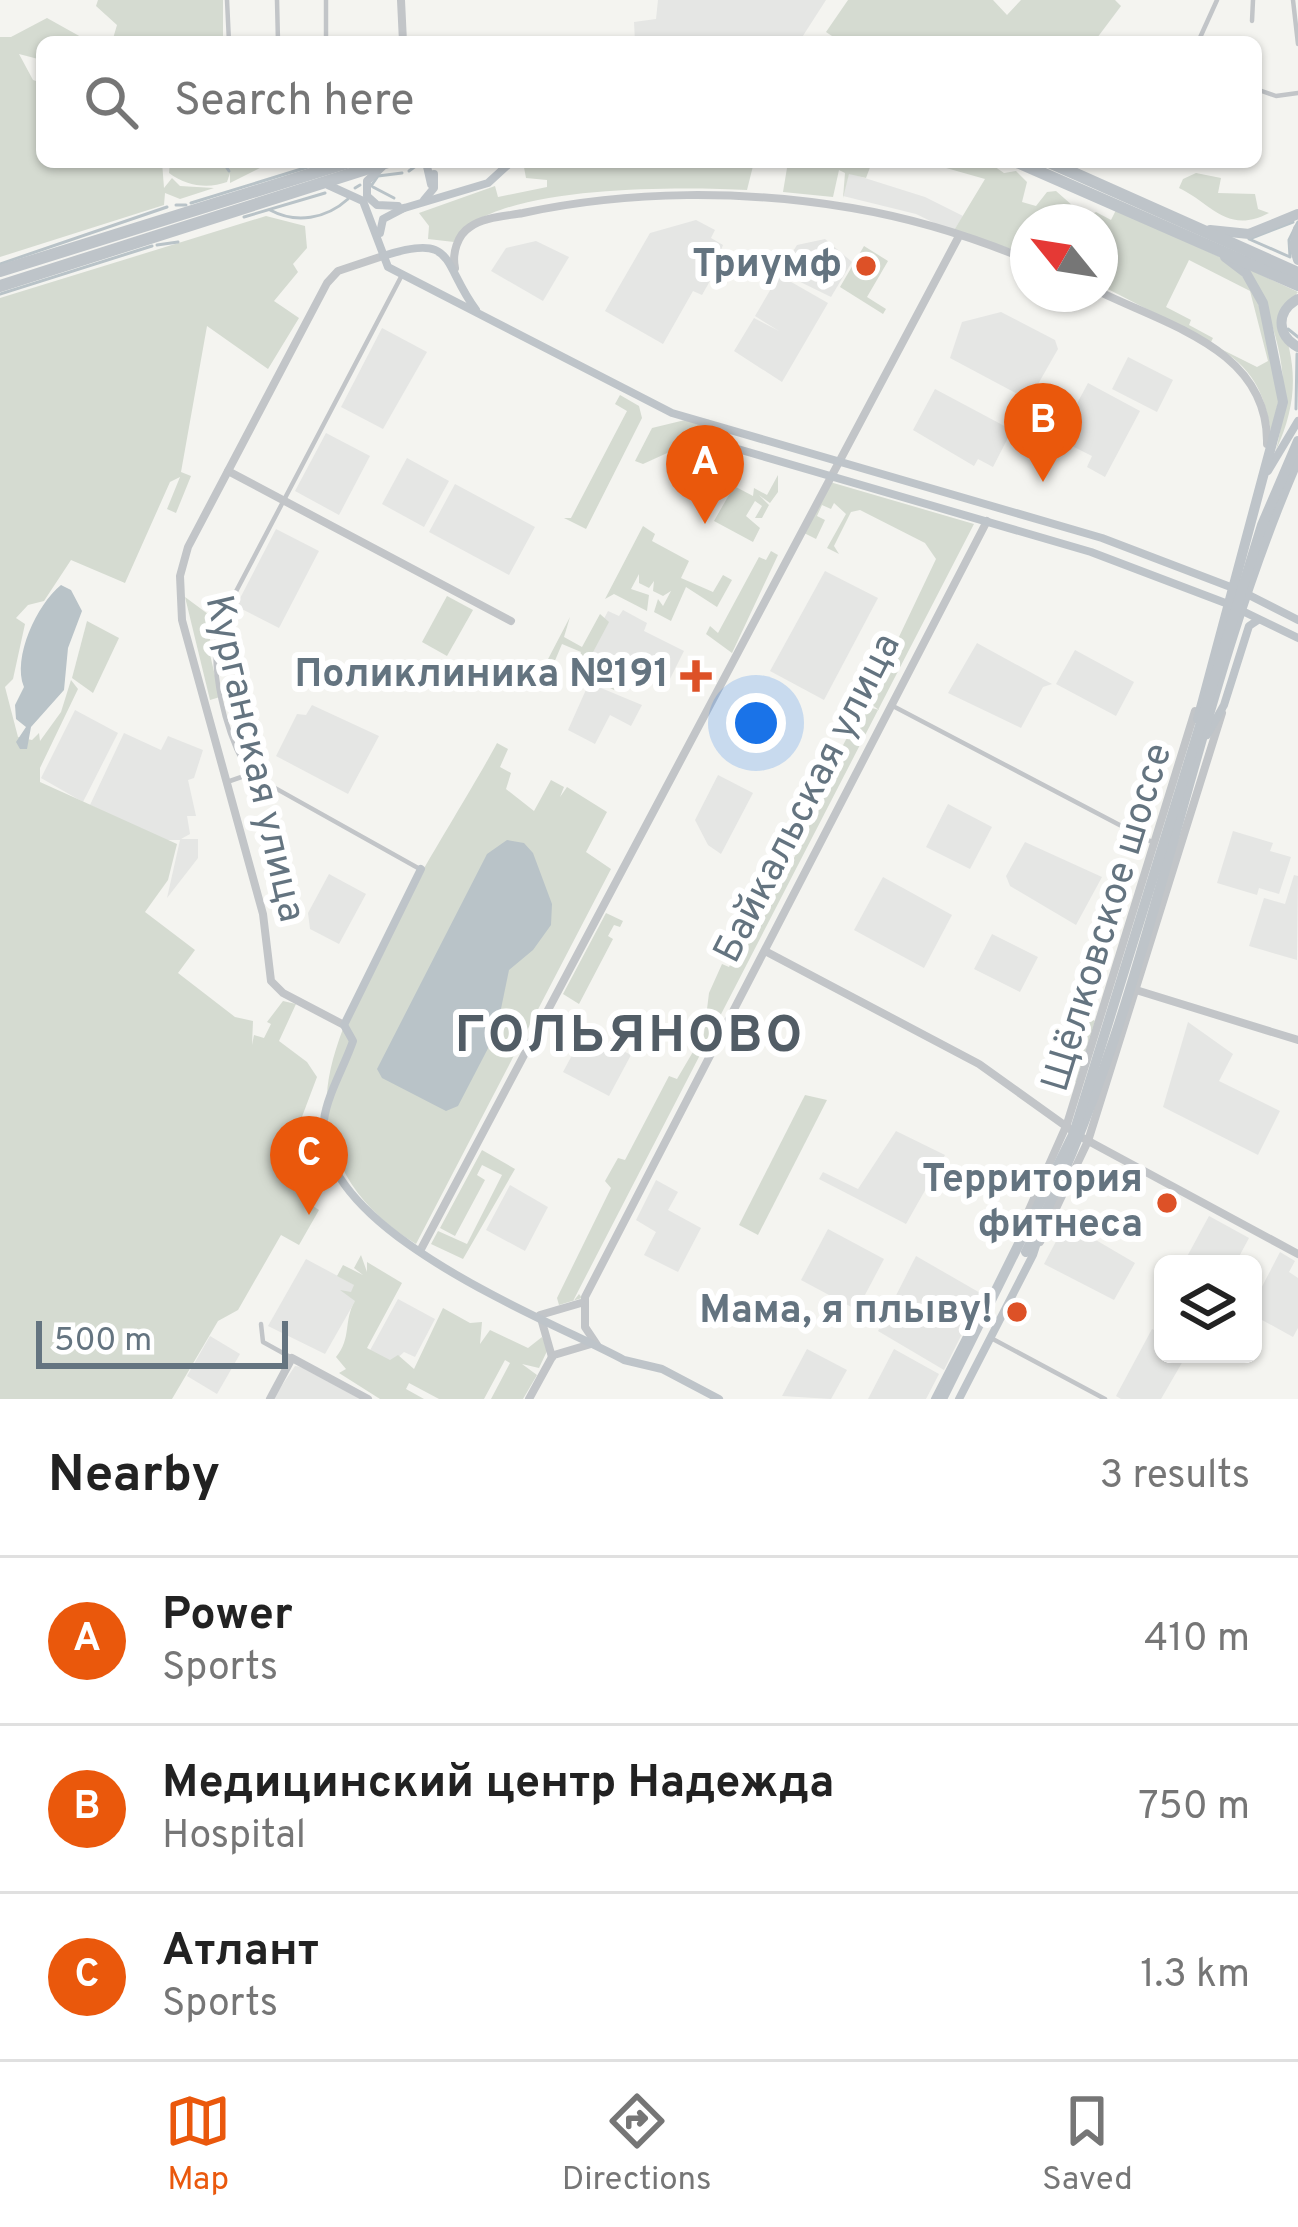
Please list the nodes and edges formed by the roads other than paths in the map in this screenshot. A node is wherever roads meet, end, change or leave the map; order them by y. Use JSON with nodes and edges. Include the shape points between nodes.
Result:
{"nodes":[{"id":1,"x":227,"y":0,"type":"edge"},
{"id":2,"x":277,"y":0,"type":"edge"},
{"id":3,"x":326,"y":0,"type":"edge"},
{"id":4,"x":401,"y":0,"type":"edge"},
{"id":5,"x":1217,"y":0,"type":"edge"},
{"id":6,"x":1253,"y":0,"type":"edge"},
{"id":7,"x":1293,"y":0,"type":"edge"},
{"id":8,"x":1252,"y":21,"type":"dead end"},
{"id":9,"x":229,"y":36,"type":"edge"},
{"id":10,"x":278,"y":36,"type":"edge"},
{"id":11,"x":326,"y":36,"type":"edge"},
{"id":12,"x":404,"y":36,"type":"edge"},
{"id":13,"x":1201,"y":36,"type":"edge"},
{"id":14,"x":1298,"y":44,"type":"edge"},
{"id":15,"x":1262,"y":91,"type":"edge"},
{"id":16,"x":1298,"y":93,"type":"edge"},
{"id":17,"x":331,"y":168,"type":"edge"},
{"id":18,"x":371,"y":168,"type":"edge"},
{"id":19,"x":381,"y":168,"type":"edge"},
{"id":20,"x":428,"y":168,"type":"edge"},
{"id":21,"x":431,"y":168,"type":"edge"},
{"id":22,"x":502,"y":168,"type":"edge"},
{"id":23,"x":502,"y":168,"type":"edge"},
{"id":24,"x":1032,"y":168,"type":"edge"},
{"id":25,"x":1061,"y":168,"type":"edge"},
{"id":26,"x":434,"y":174,"type":"junction"},
{"id":27,"x":292,"y":193,"type":"junction"},
{"id":28,"x":225,"y":207,"type":"junction"},
{"id":29,"x":399,"y":207,"type":"junction"},
{"id":30,"x":1298,"y":214,"type":"edge"},
{"id":31,"x":1298,"y":230,"type":"edge"},
{"id":32,"x":376,"y":232,"type":"junction"},
{"id":33,"x":1193,"y":232,"type":"junction"},
{"id":34,"x":958,"y":238,"type":"junction"},
{"id":35,"x":457,"y":246,"type":"junction"},
{"id":36,"x":436,"y":248,"type":"junction"},
{"id":37,"x":1010,"y":254,"type":"edge"},
{"id":38,"x":386,"y":255,"type":"junction"},
{"id":39,"x":371,"y":260,"type":"junction"},
{"id":40,"x":1298,"y":260,"type":"edge"},
{"id":41,"x":388,"y":267,"type":"junction"},
{"id":42,"x":0,"y":271,"type":"edge"},
{"id":43,"x":457,"y":273,"type":"junction"},
{"id":44,"x":1298,"y":273,"type":"edge"},
{"id":45,"x":403,"y":274,"type":"junction"},
{"id":46,"x":1298,"y":285,"type":"edge"},
{"id":47,"x":0,"y":286,"type":"edge"},
{"id":48,"x":440,"y":294,"type":"junction"},
{"id":49,"x":1298,"y":299,"type":"edge"},
{"id":50,"x":1118,"y":301,"type":"edge"},
{"id":51,"x":486,"y":319,"type":"junction"},
{"id":52,"x":1298,"y":347,"type":"edge"},
{"id":53,"x":1298,"y":421,"type":"edge"},
{"id":54,"x":707,"y":423,"type":"junction"},
{"id":55,"x":724,"y":428,"type":"junction"},
{"id":56,"x":714,"y":436,"type":"junction"},
{"id":57,"x":1298,"y":441,"type":"edge"},
{"id":58,"x":815,"y":454,"type":"junction"},
{"id":59,"x":1298,"y":459,"type":"edge"},
{"id":60,"x":837,"y":460,"type":"junction"},
{"id":61,"x":810,"y":470,"type":"junction"},
{"id":62,"x":228,"y":471,"type":"junction"},
{"id":63,"x":829,"y":476,"type":"junction"},
{"id":64,"x":1263,"y":482,"type":"junction"},
{"id":65,"x":934,"y":489,"type":"junction"},
{"id":66,"x":284,"y":501,"type":"junction"},
{"id":67,"x":929,"y":505,"type":"junction"},
{"id":68,"x":1035,"y":518,"type":"junction"},
{"id":69,"x":987,"y":521,"type":"junction"},
{"id":70,"x":1030,"y":534,"type":"junction"},
{"id":71,"x":1173,"y":565,"type":"junction"},
{"id":72,"x":1167,"y":580,"type":"junction"},
{"id":73,"x":1236,"y":589,"type":"junction"},
{"id":74,"x":1236,"y":607,"type":"junction"},
{"id":75,"x":1260,"y":620,"type":"junction"},
{"id":76,"x":1298,"y":620,"type":"edge"},
{"id":77,"x":511,"y":621,"type":"dead end"},
{"id":78,"x":1296,"y":635,"type":"edge"},
{"id":79,"x":224,"y":697,"type":"junction"},
{"id":80,"x":1199,"y":698,"type":"junction"},
{"id":81,"x":206,"y":703,"type":"junction"},
{"id":82,"x":891,"y":705,"type":"junction"},
{"id":83,"x":1224,"y":705,"type":"junction"},
{"id":84,"x":1200,"y":740,"type":"junction"},
{"id":85,"x":250,"y":774,"type":"junction"},
{"id":86,"x":227,"y":782,"type":"junction"},
{"id":87,"x":1154,"y":843,"type":"junction"},
{"id":88,"x":421,"y":869,"type":"joint"},
{"id":89,"x":1159,"y":875,"type":"junction"},
{"id":90,"x":1134,"y":909,"type":"junction"},
{"id":91,"x":1160,"y":916,"type":"junction"},
{"id":92,"x":765,"y":951,"type":"junction"},
{"id":93,"x":1125,"y":986,"type":"junction"},
{"id":94,"x":344,"y":1025,"type":"junction"},
{"id":95,"x":1096,"y":1030,"type":"junction"},
{"id":96,"x":1124,"y":1034,"type":"junction"},
{"id":97,"x":1298,"y":1040,"type":"edge"},
{"id":98,"x":1103,"y":1071,"type":"junction"},
{"id":99,"x":1087,"y":1095,"type":"junction"},
{"id":100,"x":1077,"y":1135,"type":"junction"},
{"id":101,"x":1044,"y":1208,"type":"junction"},
{"id":102,"x":1012,"y":1249,"type":"junction"},
{"id":103,"x":421,"y":1252,"type":"junction"},
{"id":104,"x":1298,"y":1254,"type":"edge"},
{"id":105,"x":1033,"y":1255,"type":"junction"},
{"id":106,"x":585,"y":1297,"type":"junction"},
{"id":107,"x":563,"y":1312,"type":"junction"},
{"id":108,"x":540,"y":1315,"type":"junction"},
{"id":109,"x":550,"y":1321,"type":"junction"},
{"id":110,"x":261,"y":1324,"type":"dead end"},
{"id":111,"x":584,"y":1330,"type":"junction"},
{"id":112,"x":986,"y":1330,"type":"junction"},
{"id":113,"x":550,"y":1337,"type":"junction"},
{"id":114,"x":598,"y":1346,"type":"junction"},
{"id":115,"x":572,"y":1347,"type":"junction"},
{"id":116,"x":552,"y":1357,"type":"junction"},
{"id":117,"x":292,"y":1358,"type":"junction"},
{"id":118,"x":270,"y":1399,"type":"edge"},
{"id":119,"x":368,"y":1399,"type":"edge"},
{"id":120,"x":529,"y":1399,"type":"edge"},
{"id":121,"x":719,"y":1399,"type":"edge"},
{"id":122,"x":947,"y":1399,"type":"edge"},
{"id":123,"x":1105,"y":1399,"type":"edge"}],
"edges":[{"from":1,"to":9,"type":"street"},
{"from":2,"to":10,"type":"street"},
{"from":3,"to":11,"type":"street"},
{"from":4,"to":12,"type":"street"},
{"from":5,"to":13,"type":"street"},
{"from":6,"to":8,"type":"street"},
{"from":7,"to":14,"type":"street"},
{"from":15,"to":16,"type":"street"},
{"from":17,"to":28,"type":"highway"},
{"from":18,"to":27,"type":"highway"},
{"from":19,"to":29,"type":"main road","via":[[365,190],[377,206]]},
{"from":20,"to":29,"type":"main road","via":[[429,190]]},
{"from":21,"to":26,"type":"main road"},
{"from":22,"to":29,"type":"main road","via":[[488,183]]},
{"from":23,"to":26,"type":"main road","via":[[455,190]]},
{"from":24,"to":33,"type":"highway"},
{"from":25,"to":33,"type":"highway"},
{"from":26,"to":29,"type":"main road","via":[[427,197]]},
{"from":27,"to":28,"type":"highway"},
{"from":27,"to":32,"type":"main road","via":[[328,185],[351,191]]},
{"from":28,"to":42,"type":"highway"},
{"from":28,"to":47,"type":"highway"},
{"from":29,"to":32,"type":"main road","via":[[380,217]]},
{"from":29,"to":38,"type":"main road","via":[[380,224]]},
{"from":30,"to":33,"type":"main road","via":[[1249,234]]},
{"from":31,"to":40,"type":"main road"},
{"from":32,"to":38,"type":"main road"},
{"from":33,"to":44,"type":"highway"},
{"from":33,"to":46,"type":"highway"},
{"from":33,"to":64,"type":"main road","via":[[1239,266],[1265,311],[1284,389]]},
{"from":34,"to":35,"type":"street","via":[[846,207],[686,195],[507,216],[471,225]]},
{"from":34,"to":37,"type":"street"},
{"from":34,"to":60,"type":"street"},
{"from":35,"to":36,"type":"street"},
{"from":35,"to":43,"type":"street"},
{"from":36,"to":38,"type":"main road"},
{"from":36,"to":43,"type":"main road"},
{"from":38,"to":39,"type":"street","name":"Курганская улица"},
{"from":38,"to":41,"type":"main road"},
{"from":39,"to":41,"type":"street"},
{"from":39,"to":62,"type":"street","name":"Курганская улица","via":[[330,278]]},
{"from":41,"to":45,"type":"main road"},
{"from":43,"to":48,"type":"main road","via":[[454,292]]},
{"from":43,"to":51,"type":"main road"},
{"from":45,"to":48,"type":"main road"},
{"from":45,"to":66,"type":"street"},
{"from":48,"to":51,"type":"main road"},
{"from":49,"to":52,"type":"main road","via":[[1281,324]]},
{"from":50,"to":73,"type":"street","via":[[1231,358],[1251,377],[1268,432],[1233,572]]},
{"from":51,"to":54,"type":"main road","via":[[635,397]]},
{"from":53,"to":64,"type":"main road"},
{"from":54,"to":55,"type":"main road"},
{"from":54,"to":56,"type":"main road"},
{"from":55,"to":56,"type":"main road"},
{"from":55,"to":58,"type":"main road"},
{"from":56,"to":61,"type":"main road"},
{"from":57,"to":73,"type":"main road","name":"Щёлковское шоссе"},
{"from":58,"to":60,"type":"main road"},
{"from":58,"to":61,"type":"main road","via":[[820,463]]},
{"from":59,"to":73,"type":"main road","name":"Щёлковское шоссе"},
{"from":60,"to":63,"type":"street"},
{"from":60,"to":65,"type":"main road"},
{"from":61,"to":63,"type":"main road"},
{"from":62,"to":66,"type":"street"},
{"from":62,"to":81,"type":"street","name":"Курганская улица","via":[[180,576],[182,620]]},
{"from":63,"to":67,"type":"main road"},
{"from":63,"to":103,"type":"street"},
{"from":64,"to":73,"type":"main road"},
{"from":65,"to":67,"type":"main road"},
{"from":65,"to":68,"type":"main road"},
{"from":66,"to":77,"type":"street"},
{"from":66,"to":79,"type":"street","via":[[218,628],[214,656]]},
{"from":67,"to":69,"type":"main road"},
{"from":68,"to":70,"type":"main road"},
{"from":68,"to":71,"type":"main road"},
{"from":69,"to":70,"type":"main road"},
{"from":69,"to":82,"type":"street","name":"Байкальская улица"},
{"from":70,"to":72,"type":"main road"},
{"from":71,"to":72,"type":"main road","via":[[1162,570]]},
{"from":71,"to":73,"type":"main road"},
{"from":72,"to":74,"type":"main road"},
{"from":73,"to":74,"type":"main road","name":"Щёлковское шоссе"},
{"from":73,"to":76,"type":"main road"},
{"from":74,"to":75,"type":"main road"},
{"from":74,"to":80,"type":"main road"},
{"from":74,"to":84,"type":"main road","name":"Щёлковское шоссе"},
{"from":75,"to":78,"type":"main road"},
{"from":75,"to":83,"type":"main road","via":[[1249,626]]},
{"from":79,"to":81,"type":"street"},
{"from":79,"to":85,"type":"street"},
{"from":80,"to":84,"type":"main road"},
{"from":80,"to":87,"type":"street"},
{"from":81,"to":86,"type":"street","name":"Курганская улица"},
{"from":82,"to":87,"type":"street"},
{"from":82,"to":92,"type":"street","name":"Байкальская улица"},
{"from":83,"to":84,"type":"main road"},
{"from":83,"to":91,"type":"street"},
{"from":84,"to":89,"type":"main road","name":"Щёлковское шоссе"},
{"from":85,"to":86,"type":"street"},
{"from":85,"to":88,"type":"street"},
{"from":86,"to":94,"type":"street","name":"Курганская улица","via":[[273,984]]},
{"from":87,"to":90,"type":"street"},
{"from":88,"to":94,"type":"main road"},
{"from":89,"to":90,"type":"street"},
{"from":89,"to":91,"type":"street"},
{"from":89,"to":93,"type":"main road","name":"Щёлковское шоссе"},
{"from":90,"to":93,"type":"street"},
{"from":91,"to":93,"type":"street"},
{"from":92,"to":100,"type":"street","via":[[979,1064]]},
{"from":92,"to":106,"type":"street","name":"Байкальская улица"},
{"from":93,"to":95,"type":"street"},
{"from":93,"to":96,"type":"street"},
{"from":93,"to":97,"type":"street"},
{"from":93,"to":98,"type":"main road","name":"Щёлковское шоссе"},
{"from":93,"to":99,"type":"main road","name":"Щёлковское шоссе"},
{"from":94,"to":103,"type":"main road","via":[[352,1041],[324,1118],[332,1157],[385,1229]]},
{"from":95,"to":99,"type":"street"},
{"from":95,"to":100,"type":"street"},
{"from":96,"to":98,"type":"street"},
{"from":96,"to":100,"type":"street"},
{"from":98,"to":100,"type":"main road","name":"Щёлковское шоссе"},
{"from":99,"to":100,"type":"main road","name":"Щёлковское шоссе"},
{"from":100,"to":101,"type":"main road","name":"Щёлковское шоссе"},
{"from":100,"to":102,"type":"street"},
{"from":100,"to":104,"type":"street"},
{"from":100,"to":105,"type":"street"},
{"from":101,"to":102,"type":"main road"},
{"from":101,"to":105,"type":"main road"},
{"from":101,"to":112,"type":"main road","name":"Щёлковское шоссе"},
{"from":102,"to":122,"type":"main road"},
{"from":103,"to":108,"type":"main road"},
{"from":105,"to":112,"type":"main road"},
{"from":106,"to":107,"type":"street"},
{"from":106,"to":111,"type":"street"},
{"from":107,"to":108,"type":"street"},
{"from":107,"to":109,"type":"street"},
{"from":107,"to":111,"type":"street","via":[[577,1315]]},
{"from":108,"to":109,"type":"main road"},
{"from":108,"to":113,"type":"street"},
{"from":109,"to":111,"type":"main road"},
{"from":109,"to":113,"type":"street"},
{"from":110,"to":117,"type":"street","via":[[263,1342]]},
{"from":111,"to":114,"type":"main road"},
{"from":111,"to":115,"type":"street"},
{"from":112,"to":122,"type":"main road","name":"Щёлковское шоссе"},
{"from":112,"to":123,"type":"street"},
{"from":113,"to":115,"type":"street"},
{"from":113,"to":116,"type":"street"},
{"from":114,"to":115,"type":"street"},
{"from":114,"to":121,"type":"main road"},
{"from":115,"to":116,"type":"street"},
{"from":116,"to":120,"type":"street"},
{"from":117,"to":118,"type":"street"},
{"from":117,"to":119,"type":"street"}]}
